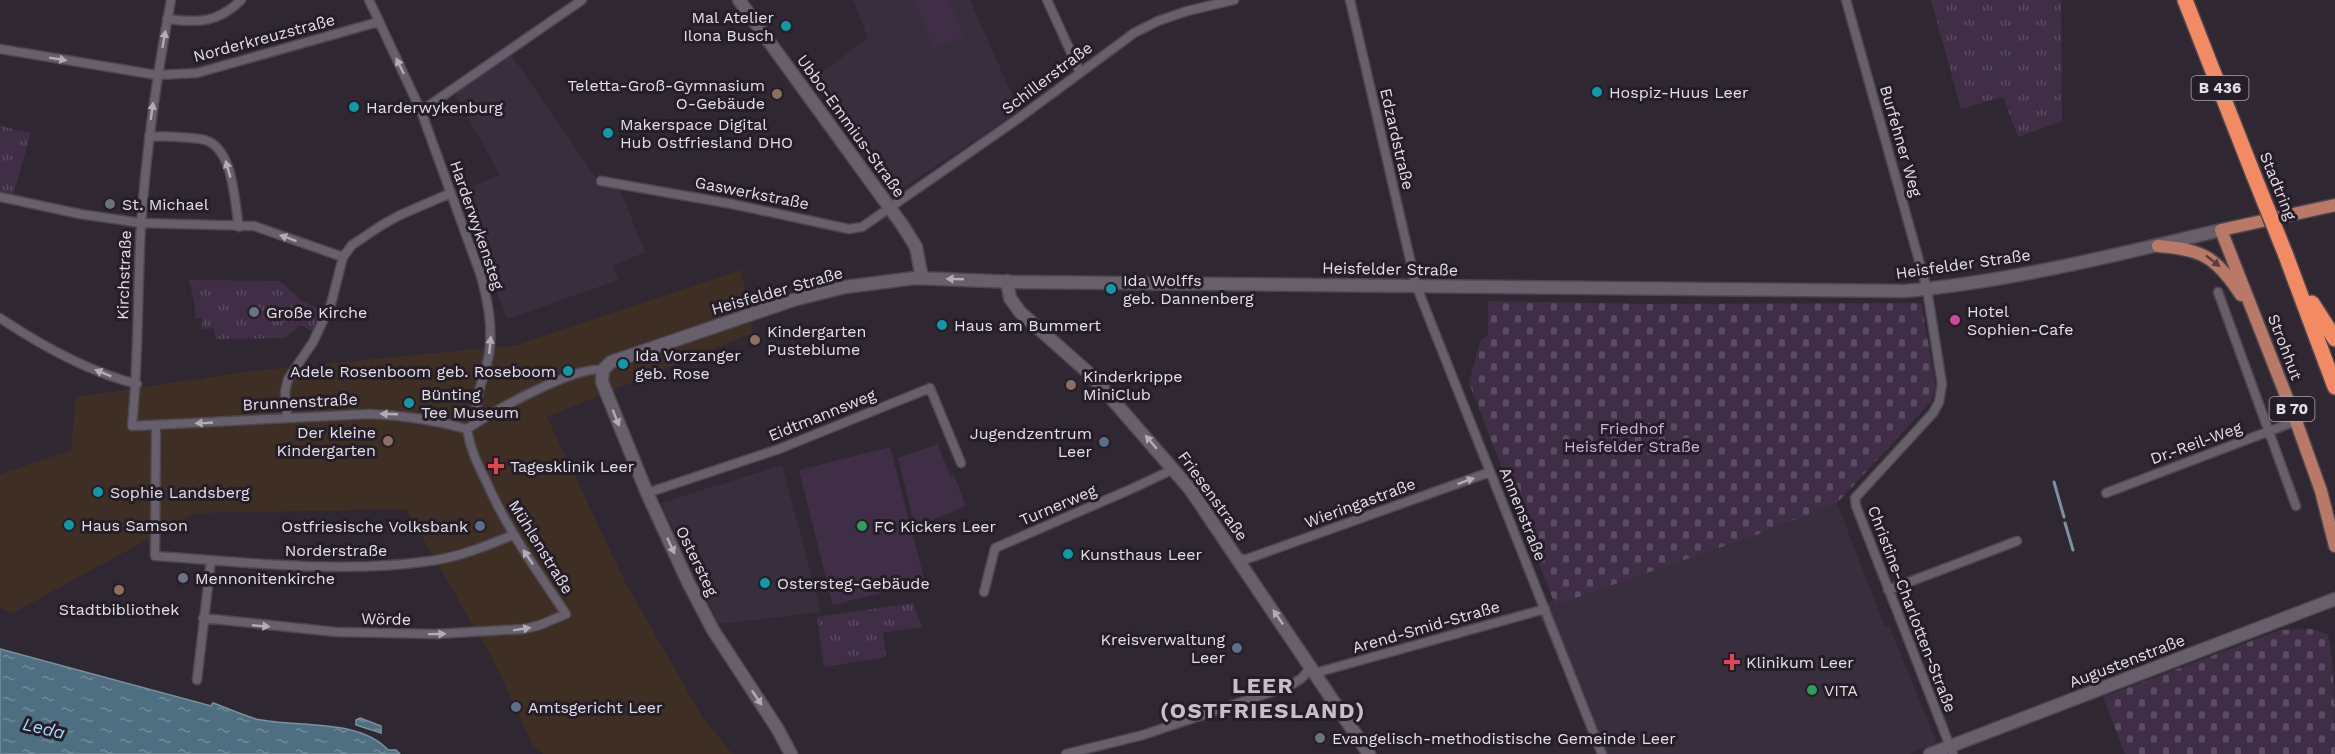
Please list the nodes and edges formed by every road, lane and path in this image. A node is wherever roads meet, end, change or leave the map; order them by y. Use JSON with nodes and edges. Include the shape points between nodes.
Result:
{"nodes":[{"id":1,"x":171,"y":0,"type":"edge"},
{"id":2,"x":242,"y":0,"type":"edge"},
{"id":3,"x":369,"y":0,"type":"edge"},
{"id":4,"x":582,"y":0,"type":"edge"},
{"id":5,"x":739,"y":0,"type":"edge"},
{"id":6,"x":1047,"y":0,"type":"edge"},
{"id":7,"x":1185,"y":0,"type":"edge"},
{"id":8,"x":1234,"y":0,"type":"edge"},
{"id":9,"x":1350,"y":0,"type":"edge"},
{"id":10,"x":1846,"y":0,"type":"edge"},
{"id":11,"x":2185,"y":0,"type":"edge"},
{"id":12,"x":1187,"y":11,"type":"junction"},
{"id":13,"x":167,"y":19,"type":"junction"},
{"id":14,"x":378,"y":22,"type":"junction"},
{"id":15,"x":0,"y":49,"type":"edge"},
{"id":16,"x":1080,"y":72,"type":"junction"},
{"id":17,"x":157,"y":75,"type":"junction"},
{"id":18,"x":421,"y":111,"type":"junction"},
{"id":19,"x":149,"y":136,"type":"junction"},
{"id":20,"x":602,"y":181,"type":"dead end"},
{"id":21,"x":452,"y":193,"type":"junction"},
{"id":22,"x":0,"y":197,"type":"edge"},
{"id":23,"x":2335,"y":205,"type":"edge"},
{"id":24,"x":891,"y":207,"type":"junction"},
{"id":25,"x":141,"y":223,"type":"junction"},
{"id":26,"x":239,"y":226,"type":"junction"},
{"id":27,"x":2221,"y":230,"type":"junction"},
{"id":28,"x":2158,"y":246,"type":"junction"},
{"id":29,"x":2285,"y":253,"type":"junction"},
{"id":30,"x":343,"y":256,"type":"junction"},
{"id":31,"x":922,"y":278,"type":"junction"},
{"id":32,"x":1007,"y":281,"type":"junction"},
{"id":33,"x":1416,"y":285,"type":"junction"},
{"id":34,"x":1927,"y":289,"type":"junction"},
{"id":35,"x":2218,"y":292,"type":"dead end"},
{"id":36,"x":0,"y":318,"type":"edge"},
{"id":37,"x":2261,"y":327,"type":"junction"},
{"id":38,"x":2335,"y":339,"type":"edge"},
{"id":39,"x":603,"y":370,"type":"junction"},
{"id":40,"x":137,"y":384,"type":"junction"},
{"id":41,"x":2335,"y":387,"type":"edge"},
{"id":42,"x":287,"y":418,"type":"junction"},
{"id":43,"x":2296,"y":421,"type":"junction"},
{"id":44,"x":477,"y":422,"type":"junction"},
{"id":45,"x":156,"y":425,"type":"junction"},
{"id":46,"x":132,"y":426,"type":"joint"},
{"id":47,"x":467,"y":429,"type":"junction"},
{"id":48,"x":2270,"y":432,"type":"junction"},
{"id":49,"x":961,"y":463,"type":"dead end"},
{"id":50,"x":1174,"y":469,"type":"junction"},
{"id":51,"x":1490,"y":472,"type":"junction"},
{"id":52,"x":647,"y":493,"type":"junction"},
{"id":53,"x":2106,"y":493,"type":"dead end"},
{"id":54,"x":2296,"y":506,"type":"dead end"},
{"id":55,"x":513,"y":535,"type":"junction"},
{"id":56,"x":2017,"y":541,"type":"dead end"},
{"id":57,"x":2335,"y":546,"type":"edge"},
{"id":58,"x":1239,"y":559,"type":"junction"},
{"id":59,"x":211,"y":560,"type":"junction"},
{"id":60,"x":1888,"y":590,"type":"junction"},
{"id":61,"x":984,"y":592,"type":"dead end"},
{"id":62,"x":2335,"y":599,"type":"edge"},
{"id":63,"x":1545,"y":609,"type":"junction"},
{"id":64,"x":566,"y":614,"type":"joint"},
{"id":65,"x":203,"y":618,"type":"junction"},
{"id":66,"x":1313,"y":670,"type":"junction"},
{"id":67,"x":197,"y":680,"type":"dead end"},
{"id":68,"x":1952,"y":750,"type":"edge"},
{"id":69,"x":791,"y":754,"type":"edge"},
{"id":70,"x":1069,"y":754,"type":"edge"},
{"id":71,"x":1369,"y":754,"type":"edge"},
{"id":72,"x":1602,"y":754,"type":"edge"},
{"id":73,"x":1930,"y":754,"type":"edge"}],
"edges":[{"from":1,"to":13,"type":"street","name":"Kirchstraße"},
{"from":2,"to":13,"type":"street","via":[[229,12],[213,18],[194,22]]},
{"from":3,"to":14,"type":"street","name":"Harderwykensteg"},
{"from":4,"to":18,"type":"street"},
{"from":5,"to":24,"type":"main road","name":"Ubbo-Emmius-Straße"},
{"from":6,"to":16,"type":"street"},
{"from":7,"to":12,"type":"street"},
{"from":8,"to":12,"type":"street","name":"Schillerstraße"},
{"from":9,"to":33,"type":"street","name":"Edzardstraße"},
{"from":10,"to":34,"type":"street","name":"Burfehner Weg"},
{"from":11,"to":29,"type":"highway","name":"Stadtring","number":"B 436","bridge":true},
{"from":12,"to":16,"type":"street","name":"Schillerstraße","via":[[1134,33]]},
{"from":17,"to":13,"type":"street","name":"Kirchstraße","one_way":true},
{"from":14,"to":17,"type":"street","name":"Norderkreuzstraße","via":[[196,73]]},
{"from":18,"to":14,"type":"street","name":"Harderwykensteg","one_way":true},
{"from":15,"to":17,"type":"street","name":"Norderkreuzstraße","one_way":true},
{"from":16,"to":24,"type":"street","name":"Schillerstraße"},
{"from":19,"to":17,"type":"street","name":"Kirchstraße","one_way":true},
{"from":18,"to":21,"type":"street","name":"Harderwykensteg"},
{"from":19,"to":25,"type":"street","name":"Kirchstraße"},
{"from":26,"to":19,"type":"street","one_way":true,"via":[[229,168],[215,145],[184,137]]},
{"from":20,"to":24,"type":"street","name":"Gaswerkstraße","via":[[849,229],[867,225]]},
{"from":21,"to":30,"type":"street","via":[[382,225],[352,245]]},
{"from":44,"to":21,"type":"street","name":"Harderwykensteg","one_way":true,"via":[[475,410],[489,354],[490,318],[481,276]]},
{"from":22,"to":25,"type":"street"},
{"from":23,"to":27,"type":"main road","name":"Heisfelder Straße"},
{"from":24,"to":31,"type":"main road","name":"Ubbo-Emmius-Straße","via":[[916,247]]},
{"from":25,"to":26,"type":"street"},
{"from":25,"to":40,"type":"street","name":"Kirchstraße"},
{"from":30,"to":26,"type":"street","one_way":true,"via":[[254,226]]},
{"from":27,"to":28,"type":"main road","name":"Heisfelder Straße"},
{"from":27,"to":37,"type":"main road","name":"Strohhut","number":"B 70"},
{"from":28,"to":34,"type":"main road","name":"Heisfelder Straße"},
{"from":28,"to":37,"type":"main road","one_way":true,"via":[[2193,250],[2217,262]]},
{"from":29,"to":38,"type":"highway"},
{"from":29,"to":41,"type":"highway","name":"Stadtring","number":"B 436"},
{"from":30,"to":42,"type":"street","via":[[331,304],[313,342],[288,379]]},
{"from":32,"to":31,"type":"main road","name":"Heisfelder Straße","one_way":true},
{"from":31,"to":39,"type":"main road","name":"Heisfelder Straße","via":[[861,284],[793,300],[615,360]]},
{"from":32,"to":33,"type":"main road","name":"Heisfelder Straße"},
{"from":50,"to":32,"type":"main road","name":"Friesenstraße","one_way":true,"via":[[1092,376],[1020,312],[1010,298]]},
{"from":33,"to":34,"type":"main road","name":"Heisfelder Straße"},
{"from":33,"to":51,"type":"street","name":"Annenstraße"},
{"from":34,"to":60,"type":"street","name":"Christine-Charlotten-Straße","via":[[1942,384],[1939,402],[1855,498]]},
{"from":35,"to":48,"type":"street"},
{"from":40,"to":36,"type":"street","one_way":true,"via":[[70,360]]},
{"from":37,"to":43,"type":"main road","name":"Strohhut","number":"B 70"},
{"from":39,"to":44,"type":"street","name":"Heisfelder Straße","via":[[593,369],[564,379]]},
{"from":39,"to":52,"type":"main road","name":"Ostersteg","one_way":true,"via":[[603,386]]},
{"from":40,"to":46,"type":"street","name":"Kirchstraße"},
{"from":42,"to":45,"type":"street","name":"Brunnenstraße","one_way":true},
{"from":47,"to":42,"type":"street","name":"Brunnenstraße","one_way":true,"via":[[398,414]]},
{"from":43,"to":48,"type":"street","name":"Dr.-Reil-Weg"},
{"from":43,"to":57,"type":"main road","name":"Strohhut","number":"B 70","via":[[2321,491]]},
{"from":44,"to":47,"type":"street","name":"Heisfelder Straße"},
{"from":45,"to":46,"type":"street","name":"Brunnenstraße"},
{"from":45,"to":59,"type":"street","name":"Norderstraße","via":[[155,556]]},
{"from":47,"to":55,"type":"street","name":"Mühlenstraße","via":[[470,449]]},
{"from":48,"to":53,"type":"street","name":"Dr.-Reil-Weg"},
{"from":48,"to":54,"type":"street"},
{"from":49,"to":52,"type":"street","name":"Eidtmannsweg","via":[[930,388],[779,449]]},
{"from":50,"to":58,"type":"main road","name":"Friesenstraße"},
{"from":50,"to":61,"type":"street","name":"Turnerweg","via":[[995,548]]},
{"from":58,"to":51,"type":"street","name":"Wieringastraße","one_way":true},
{"from":51,"to":63,"type":"street","name":"Annenstraße"},
{"from":52,"to":69,"type":"main road","name":"Ostersteg","one_way":true,"via":[[713,630]]},
{"from":55,"to":59,"type":"street","name":"Norderstraße","via":[[432,561],[387,565],[307,566]]},
{"from":64,"to":55,"type":"street","name":"Mühlenstraße","one_way":true},
{"from":56,"to":60,"type":"street"},
{"from":66,"to":58,"type":"main road","name":"Friesenstraße","one_way":true},
{"from":59,"to":65,"type":"street"},
{"from":60,"to":68,"type":"street","name":"Christine-Charlotten-Straße"},
{"from":62,"to":68,"type":"main road","name":"Augustenstraße"},
{"from":63,"to":66,"type":"street","name":"Arend-Smid-Straße"},
{"from":63,"to":72,"type":"street","name":"Annenstraße"},
{"from":65,"to":64,"type":"street","name":"Wörde","one_way":true,"via":[[336,632],[436,634],[524,630]]},
{"from":65,"to":67,"type":"street"},
{"from":66,"to":70,"type":"street","via":[[1302,680],[1196,718]]},
{"from":66,"to":71,"type":"main road","name":"Friesenstraße"},
{"from":68,"to":73,"type":"main road","name":"Augustenstraße"}]}
